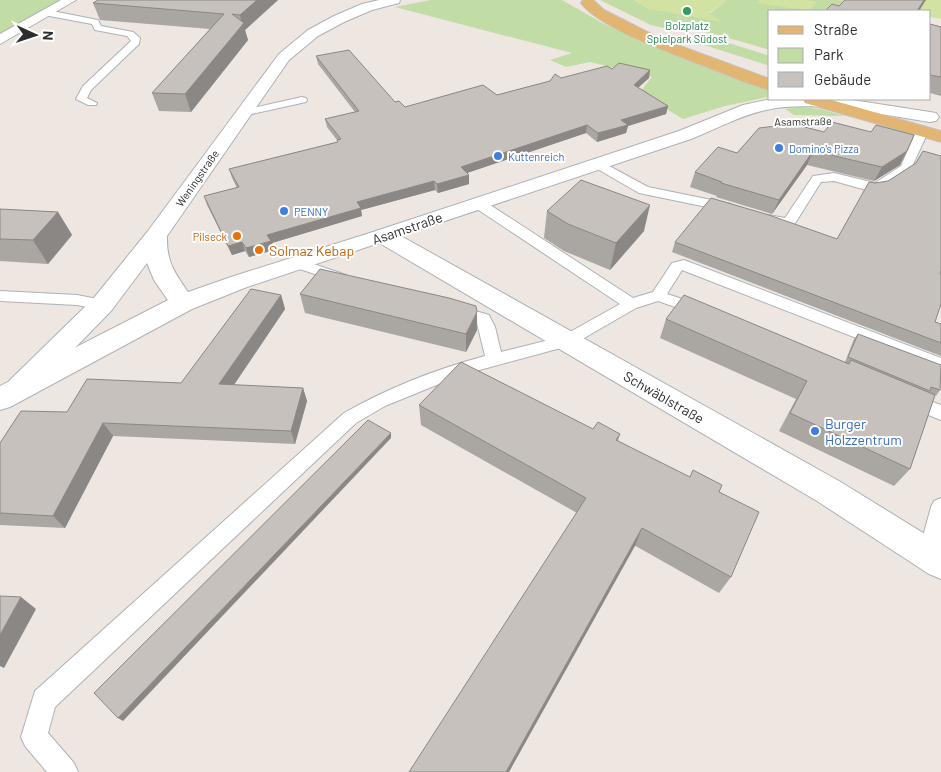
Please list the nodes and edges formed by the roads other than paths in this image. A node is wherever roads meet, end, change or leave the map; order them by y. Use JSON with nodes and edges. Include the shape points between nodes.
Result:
{"nodes":[{"id":1,"x":70,"y":0,"type":"edge"},
{"id":2,"x":394,"y":0,"type":"edge"},
{"id":3,"x":585,"y":2,"type":"edge"},
{"id":4,"x":347,"y":3,"type":"dead end"},
{"id":5,"x":367,"y":7,"type":"junction"},
{"id":6,"x":47,"y":13,"type":"junction"},
{"id":7,"x":0,"y":40,"type":"edge"},
{"id":8,"x":768,"y":70,"type":"edge"},
{"id":9,"x":768,"y":84,"type":"edge"},
{"id":10,"x":302,"y":100,"type":"dead end"},
{"id":11,"x":869,"y":100,"type":"edge"},
{"id":12,"x":817,"y":101,"type":"edge"},
{"id":13,"x":92,"y":103,"type":"dead end"},
{"id":14,"x":243,"y":113,"type":"junction"},
{"id":15,"x":931,"y":123,"type":"edge"},
{"id":16,"x":685,"y":135,"type":"junction"},
{"id":17,"x":941,"y":137,"type":"edge"},
{"id":18,"x":598,"y":164,"type":"junction"},
{"id":19,"x":479,"y":204,"type":"junction"},
{"id":20,"x":156,"y":236,"type":"junction"},
{"id":21,"x":384,"y":236,"type":"junction"},
{"id":22,"x":299,"y":264,"type":"junction"},
{"id":23,"x":357,"y":282,"type":"edge"},
{"id":24,"x":0,"y":296,"type":"edge"},
{"id":25,"x":658,"y":296,"type":"junction"},
{"id":26,"x":183,"y":303,"type":"junction"},
{"id":27,"x":631,"y":304,"type":"junction"},
{"id":28,"x":102,"y":305,"type":"junction"},
{"id":29,"x":438,"y":305,"type":"edge"},
{"id":30,"x":712,"y":316,"type":"edge"},
{"id":31,"x":566,"y":341,"type":"junction"},
{"id":32,"x":494,"y":359,"type":"junction"},
{"id":33,"x":941,"y":364,"type":"edge"},
{"id":34,"x":10,"y":393,"type":"edge"},
{"id":35,"x":894,"y":393,"type":"edge"},
{"id":36,"x":941,"y":413,"type":"edge"},
{"id":37,"x":941,"y":507,"type":"edge"},
{"id":38,"x":935,"y":559,"type":"edge"},
{"id":39,"x":65,"y":772,"type":"edge"}],
"edges":[{"from":1,"to":6,"type":"street"},
{"from":2,"to":5,"type":"street","name":"Weningstraße"},
{"from":3,"to":8,"type":"main road","via":[[696,47]]},
{"from":3,"to":9,"type":"main road","via":[[598,13],[656,42]]},
{"from":4,"to":5,"type":"street"},
{"from":5,"to":14,"type":"street","name":"Weningstraße","via":[[313,33],[284,56]]},
{"from":6,"to":7,"type":"street"},
{"from":6,"to":13,"type":"lane","via":[[85,19],[95,22],[98,28],[130,34],[135,38],[136,42],[87,88],[81,99]]},
{"from":10,"to":14,"type":"lane"},
{"from":11,"to":15,"type":"main road"},
{"from":12,"to":15,"type":"main road"},
{"from":12,"to":16,"type":"street","name":"Asamstraße","via":[[768,104]]},
{"from":14,"to":20,"type":"street","name":"Weningstraße"},
{"from":15,"to":16,"type":"street","name":"Asamstraße","via":[[771,121]]},
{"from":15,"to":17,"type":"main road"},
{"from":15,"to":18,"type":"lane","via":[[906,168],[878,186],[870,187],[834,177],[817,179],[789,222],[781,223],[720,204],[644,190]]},
{"from":16,"to":18,"type":"street","name":"Asamstraße"},
{"from":18,"to":19,"type":"street","name":"Asamstraße"},
{"from":19,"to":21,"type":"street","name":"Asamstraße"},
{"from":19,"to":27,"type":"lane"},
{"from":20,"to":26,"type":"street","via":[[154,251],[158,266]]},
{"from":20,"to":28,"type":"street","name":"Weningstraße"},
{"from":21,"to":22,"type":"street","name":"Asamstraße"},
{"from":21,"to":31,"type":"street","name":"Schwäblstraße"},
{"from":22,"to":23,"type":"lane"},
{"from":22,"to":26,"type":"street","name":"Asamstraße"},
{"from":24,"to":28,"type":"lane","via":[[78,300]]},
{"from":25,"to":27,"type":"lane"},
{"from":25,"to":30,"type":"lane"},
{"from":25,"to":33,"type":"lane","via":[[677,266],[684,265]]},
{"from":26,"to":34,"type":"street","name":"Asamstraße"},
{"from":27,"to":31,"type":"lane"},
{"from":28,"to":34,"type":"street","name":"Weningstraße"},
{"from":29,"to":32,"type":"lane","via":[[483,319]]},
{"from":31,"to":32,"type":"lane"},
{"from":31,"to":38,"type":"street","name":"Schwäblstraße","via":[[828,491]]},
{"from":32,"to":39,"type":"lane","via":[[419,384],[350,418],[44,700],[34,737]]},
{"from":35,"to":36,"type":"lane"},
{"from":37,"to":38,"type":"lane"}]}
